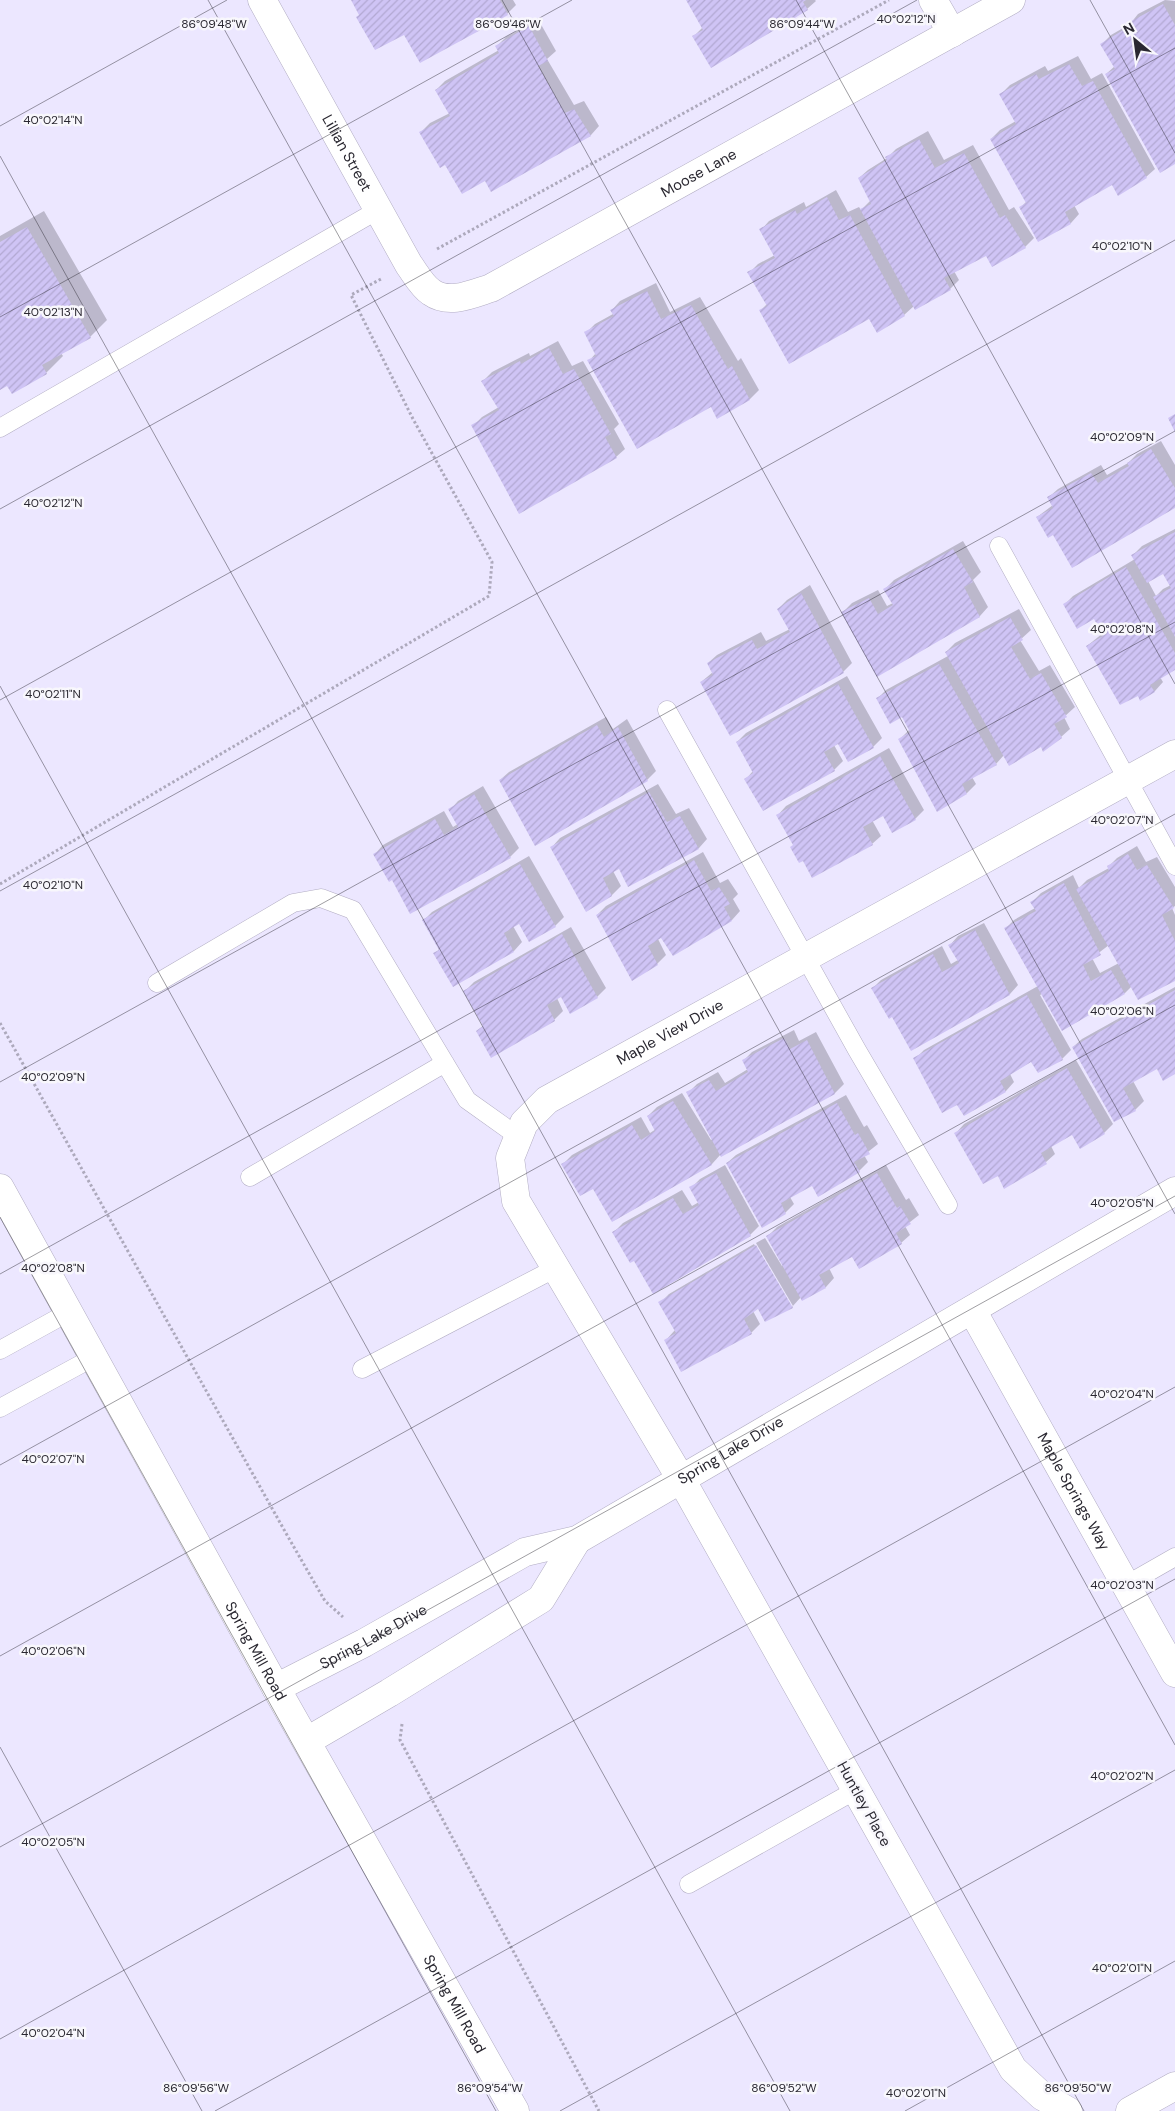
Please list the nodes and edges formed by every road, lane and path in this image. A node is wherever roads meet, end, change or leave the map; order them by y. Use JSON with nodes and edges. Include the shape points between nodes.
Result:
{"nodes":[{"id":1,"x":262,"y":0,"type":"edge"},
{"id":2,"x":889,"y":0,"type":"edge"},
{"id":3,"x":933,"y":0,"type":"edge"},
{"id":4,"x":1011,"y":0,"type":"edge"},
{"id":5,"x":952,"y":33,"type":"junction"},
{"id":6,"x":378,"y":210,"type":"junction"},
{"id":7,"x":409,"y":265,"type":"junction"},
{"id":8,"x":441,"y":297,"type":"joint"},
{"id":9,"x":0,"y":428,"type":"edge"},
{"id":10,"x":999,"y":546,"type":"dead end"},
{"id":11,"x":667,"y":710,"type":"dead end"},
{"id":12,"x":1175,"y":754,"type":"edge"},
{"id":13,"x":1127,"y":780,"type":"junction"},
{"id":14,"x":1175,"y":866,"type":"edge"},
{"id":15,"x":0,"y":884,"type":"edge"},
{"id":16,"x":806,"y":956,"type":"junction"},
{"id":17,"x":156,"y":983,"type":"dead end"},
{"id":18,"x":0,"y":1023,"type":"edge"},
{"id":19,"x":445,"y":1063,"type":"junction"},
{"id":20,"x":519,"y":1137,"type":"junction"},
{"id":21,"x":250,"y":1176,"type":"dead end"},
{"id":22,"x":0,"y":1188,"type":"edge"},
{"id":23,"x":1175,"y":1191,"type":"edge"},
{"id":24,"x":948,"y":1205,"type":"dead end"},
{"id":25,"x":556,"y":1268,"type":"junction"},
{"id":26,"x":972,"y":1310,"type":"junction"},
{"id":27,"x":69,"y":1312,"type":"junction"},
{"id":28,"x":0,"y":1350,"type":"edge"},
{"id":29,"x":94,"y":1357,"type":"junction"},
{"id":30,"x":362,"y":1370,"type":"dead end"},
{"id":31,"x":0,"y":1408,"type":"edge"},
{"id":32,"x":682,"y":1479,"type":"junction"},
{"id":33,"x":577,"y":1540,"type":"junction"},
{"id":34,"x":1175,"y":1557,"type":"edge"},
{"id":35,"x":1126,"y":1585,"type":"junction"},
{"id":36,"x":346,"y":1618,"type":"dead end"},
{"id":37,"x":1175,"y":1673,"type":"edge"},
{"id":38,"x":276,"y":1688,"type":"junction"},
{"id":39,"x":403,"y":1718,"type":"dead end"},
{"id":40,"x":306,"y":1741,"type":"junction"},
{"id":41,"x":856,"y":1790,"type":"junction"},
{"id":42,"x":689,"y":1884,"type":"dead end"},
{"id":43,"x":1175,"y":2086,"type":"edge"},
{"id":44,"x":515,"y":2111,"type":"edge"},
{"id":45,"x":600,"y":2111,"type":"edge"},
{"id":46,"x":1068,"y":2111,"type":"edge"},
{"id":47,"x":1130,"y":2111,"type":"edge"}],
"edges":[{"from":1,"to":6,"type":"street","name":"Lillian Street"},
{"from":2,"to":7,"type":"path"},
{"from":3,"to":5,"type":"street"},
{"from":4,"to":5,"type":"street","name":"Moose Lane"},
{"from":5,"to":8,"type":"street","name":"Moose Lane","via":[[491,288],[454,298]]},
{"from":6,"to":7,"type":"street","name":"Lillian Street"},
{"from":6,"to":9,"type":"lane"},
{"from":7,"to":8,"type":"street","name":"Lillian Street","via":[[429,292]]},
{"from":7,"to":15,"type":"path","via":[[351,295],[413,419],[492,562],[490,596]]},
{"from":10,"to":13,"type":"lane"},
{"from":11,"to":16,"type":"lane"},
{"from":12,"to":13,"type":"street","name":"Maple View Drive"},
{"from":13,"to":14,"type":"lane"},
{"from":13,"to":16,"type":"street","name":"Maple View Drive"},
{"from":16,"to":20,"type":"street","name":"Maple View Drive","via":[[547,1100],[524,1122]]},
{"from":16,"to":24,"type":"lane"},
{"from":17,"to":19,"type":"lane","via":[[293,903],[321,898],[353,910]]},
{"from":18,"to":36,"type":"path","via":[[325,1601],[339,1616]]},
{"from":19,"to":20,"type":"lane","via":[[467,1100]]},
{"from":19,"to":21,"type":"lane"},
{"from":20,"to":25,"type":"street","name":"Maple View Drive","via":[[510,1158],[516,1201]]},
{"from":22,"to":27,"type":"street","name":"Spring Mill Road"},
{"from":23,"to":26,"type":"street","name":"Spring Lake Drive"},
{"from":25,"to":30,"type":"lane"},
{"from":25,"to":32,"type":"street","name":"Maple View Drive"},
{"from":26,"to":32,"type":"street","name":"Spring Lake Drive"},
{"from":26,"to":35,"type":"street","name":"Maple Springs Way"},
{"from":27,"to":28,"type":"lane"},
{"from":27,"to":29,"type":"street","name":"Spring Mill Road"},
{"from":29,"to":31,"type":"lane"},
{"from":29,"to":38,"type":"street","name":"Spring Mill Road"},
{"from":32,"to":33,"type":"street","name":"Spring Lake Drive"},
{"from":32,"to":41,"type":"street","name":"Huntley Place"},
{"from":33,"to":38,"type":"street","name":"Spring Lake Drive","via":[[525,1552],[364,1643]]},
{"from":33,"to":40,"type":"street","via":[[541,1599]]},
{"from":34,"to":35,"type":"lane"},
{"from":35,"to":37,"type":"street","name":"Maple Springs Way"},
{"from":38,"to":40,"type":"street","name":"Spring Mill Road"},
{"from":39,"to":45,"type":"path","via":[[400,1740]]},
{"from":40,"to":44,"type":"street","name":"Spring Mill Road"},
{"from":41,"to":42,"type":"lane"},
{"from":41,"to":46,"type":"street","name":"Huntley Place","via":[[1012,2069],[1042,2096]]},
{"from":43,"to":47,"type":"street"}]}
